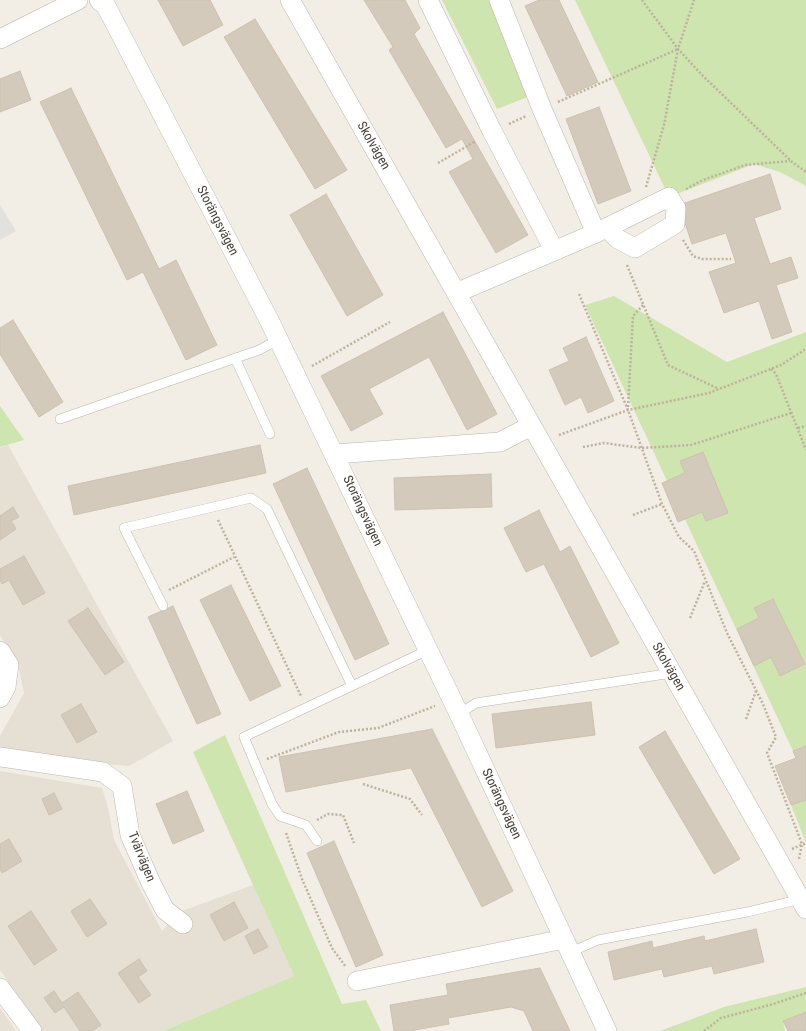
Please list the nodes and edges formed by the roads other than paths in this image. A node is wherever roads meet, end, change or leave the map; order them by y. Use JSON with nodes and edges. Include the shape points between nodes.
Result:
{"nodes":[{"id":1,"x":78,"y":0,"type":"edge"},
{"id":2,"x":99,"y":0,"type":"edge"},
{"id":3,"x":291,"y":0,"type":"edge"},
{"id":4,"x":428,"y":0,"type":"edge"},
{"id":5,"x":498,"y":0,"type":"edge"},
{"id":6,"x":0,"y":39,"type":"edge"},
{"id":7,"x":602,"y":230,"type":"junction"},
{"id":8,"x":554,"y":250,"type":"junction"},
{"id":9,"x":456,"y":293,"type":"junction"},
{"id":10,"x":278,"y":340,"type":"junction"},
{"id":11,"x":235,"y":358,"type":"junction"},
{"id":12,"x":60,"y":419,"type":"dead end"},
{"id":13,"x":270,"y":434,"type":"dead end"},
{"id":14,"x":535,"y":434,"type":"junction"},
{"id":15,"x":335,"y":454,"type":"junction"},
{"id":16,"x":163,"y":606,"type":"dead end"},
{"id":17,"x":428,"y":650,"type":"junction"},
{"id":18,"x":0,"y":651,"type":"edge"},
{"id":19,"x":672,"y":673,"type":"junction"},
{"id":20,"x":352,"y":686,"type":"junction"},
{"id":21,"x":0,"y":698,"type":"edge"},
{"id":22,"x":455,"y":707,"type":"junction"},
{"id":23,"x":0,"y":757,"type":"edge"},
{"id":24,"x":317,"y":841,"type":"dead end"},
{"id":25,"x":803,"y":904,"type":"edge"},
{"id":26,"x":183,"y":924,"type":"dead end"},
{"id":27,"x":567,"y":945,"type":"junction"},
{"id":28,"x":357,"y":980,"type":"road end"},
{"id":29,"x":0,"y":988,"type":"edge"},
{"id":30,"x":32,"y":1031,"type":"edge"},
{"id":31,"x":607,"y":1031,"type":"edge"}],
"edges":[{"from":1,"to":6,"type":"street"},
{"from":2,"to":10,"type":"street","name":"Storängsvägen","via":[[110,13]]},
{"from":3,"to":9,"type":"street","name":"Skolvägen"},
{"from":4,"to":8,"type":"street"},
{"from":5,"to":7,"type":"street","via":[[542,109]]},
{"from":7,"to":7,"type":"street","via":[[669,197],[676,208],[673,225],[635,248]]},
{"from":7,"to":8,"type":"street"},
{"from":8,"to":9,"type":"street"},
{"from":9,"to":14,"type":"street","name":"Skolvägen"},
{"from":10,"to":11,"type":"lane"},
{"from":10,"to":15,"type":"street","name":"Storängsvägen"},
{"from":11,"to":12,"type":"lane"},
{"from":11,"to":13,"type":"lane"},
{"from":14,"to":15,"type":"street","via":[[500,442]]},
{"from":14,"to":19,"type":"street","name":"Skolvägen"},
{"from":15,"to":17,"type":"street","name":"Storängsvägen"},
{"from":16,"to":20,"type":"lane","via":[[124,528],[251,498],[267,509]]},
{"from":17,"to":20,"type":"lane"},
{"from":17,"to":22,"type":"street","name":"Storängsvägen"},
{"from":18,"to":21,"type":"street","via":[[9,665],[6,687]]},
{"from":19,"to":22,"type":"lane"},
{"from":19,"to":25,"type":"street","name":"Skolvägen"},
{"from":20,"to":24,"type":"lane","via":[[244,736],[272,804],[280,816],[306,825]]},
{"from":22,"to":27,"type":"street","name":"Storängsvägen"},
{"from":23,"to":26,"type":"street","name":"Tvärvägen","via":[[103,772],[122,786],[130,836],[165,910]]},
{"from":25,"to":27,"type":"lane"},
{"from":27,"to":28,"type":"street"},
{"from":27,"to":31,"type":"street","name":"Storängsvägen"},
{"from":29,"to":30,"type":"street"}]}
